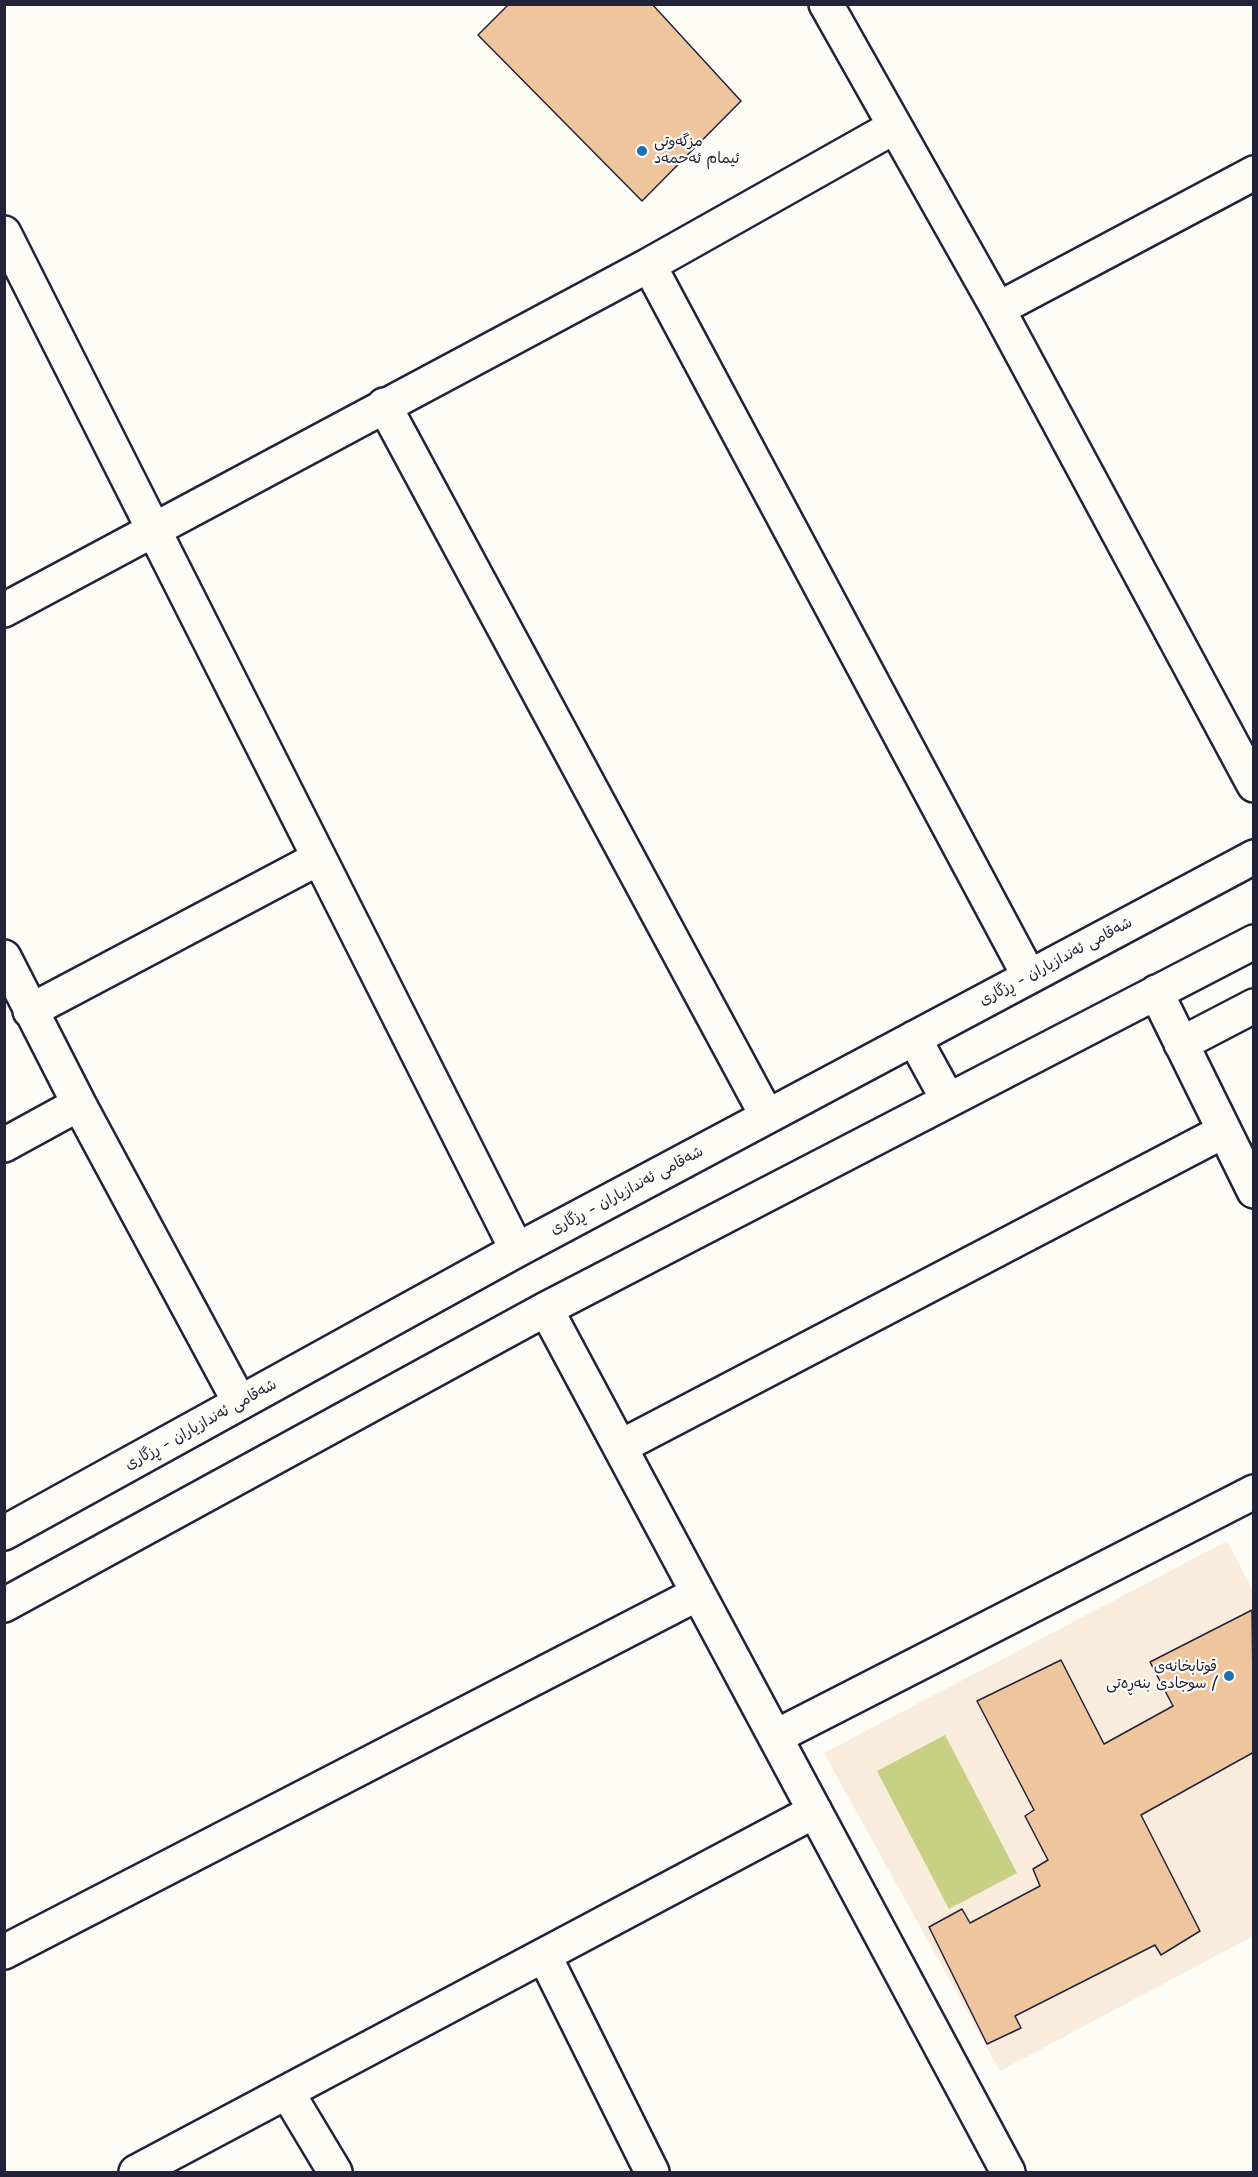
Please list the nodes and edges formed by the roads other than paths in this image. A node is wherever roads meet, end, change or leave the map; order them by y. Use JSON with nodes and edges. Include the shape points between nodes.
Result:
{"nodes":[{"id":1,"x":826,"y":4,"type":"edge"},
{"id":2,"x":894,"y":127,"type":"junction"},
{"id":3,"x":1252,"y":178,"type":"edge"},
{"id":4,"x":4,"y":233,"type":"edge"},
{"id":5,"x":649,"y":265,"type":"junction"},
{"id":6,"x":998,"y":309,"type":"junction"},
{"id":7,"x":384,"y":405,"type":"junction"},
{"id":8,"x":153,"y":530,"type":"junction"},
{"id":9,"x":4,"y":610,"type":"edge"},
{"id":10,"x":1254,"y":785,"type":"edge"},
{"id":11,"x":1254,"y":857,"type":"edge"},
{"id":12,"x":319,"y":858,"type":"junction"},
{"id":13,"x":1254,"y":942,"type":"edge"},
{"id":14,"x":4,"y":957,"type":"edge"},
{"id":15,"x":1029,"y":976,"type":"junction"},
{"id":16,"x":1156,"y":992,"type":"junction"},
{"id":17,"x":1254,"y":1006,"type":"edge"},
{"id":18,"x":30,"y":1011,"type":"junction"},
{"id":19,"x":914,"y":1038,"type":"junction"},
{"id":20,"x":1181,"y":1044,"type":"junction"},
{"id":21,"x":948,"y":1100,"type":"junction"},
{"id":22,"x":79,"y":1104,"type":"junction"},
{"id":23,"x":767,"y":1116,"type":"junction"},
{"id":24,"x":1224,"y":1131,"type":"junction"},
{"id":25,"x":4,"y":1145,"type":"edge"},
{"id":26,"x":1254,"y":1191,"type":"edge"},
{"id":27,"x":518,"y":1250,"type":"junction"},
{"id":28,"x":546,"y":1309,"type":"junction"},
{"id":29,"x":240,"y":1402,"type":"junction"},
{"id":30,"x":620,"y":1447,"type":"junction"},
{"id":31,"x":1254,"y":1492,"type":"edge"},
{"id":32,"x":4,"y":1533,"type":"edge"},
{"id":33,"x":698,"y":1594,"type":"junction"},
{"id":34,"x":4,"y":1605,"type":"edge"},
{"id":35,"x":775,"y":1737,"type":"junction"},
{"id":36,"x":815,"y":1811,"type":"junction"},
{"id":37,"x":4,"y":1952,"type":"edge"},
{"id":38,"x":544,"y":1955,"type":"junction"},
{"id":39,"x":287,"y":2092,"type":"junction"},
{"id":40,"x":136,"y":2172,"type":"edge"},
{"id":41,"x":335,"y":2172,"type":"edge"},
{"id":42,"x":652,"y":2172,"type":"edge"},
{"id":43,"x":1008,"y":2172,"type":"edge"}],
"edges":[{"from":1,"to":2,"type":"street"},
{"from":2,"to":5,"type":"street"},
{"from":2,"to":6,"type":"street"},
{"from":3,"to":6,"type":"street"},
{"from":4,"to":8,"type":"street"},
{"from":5,"to":7,"type":"street"},
{"from":5,"to":15,"type":"street"},
{"from":6,"to":10,"type":"street"},
{"from":7,"to":8,"type":"street"},
{"from":7,"to":23,"type":"street"},
{"from":8,"to":9,"type":"street"},
{"from":8,"to":12,"type":"street"},
{"from":11,"to":15,"type":"street","name":"شەقامی ئەندازیاران - ڕزگاری"},
{"from":12,"to":18,"type":"street"},
{"from":12,"to":27,"type":"street"},
{"from":13,"to":16,"type":"street"},
{"from":14,"to":18,"type":"street"},
{"from":15,"to":19,"type":"street","name":"شەقامی ئەندازیاران - ڕزگاری"},
{"from":16,"to":20,"type":"street"},
{"from":16,"to":21,"type":"street"},
{"from":17,"to":20,"type":"street"},
{"from":18,"to":22,"type":"street"},
{"from":19,"to":21,"type":"street"},
{"from":19,"to":23,"type":"street","name":"شەقامی ئەندازیاران - ڕزگاری"},
{"from":20,"to":24,"type":"street"},
{"from":21,"to":28,"type":"street"},
{"from":22,"to":25,"type":"street"},
{"from":22,"to":29,"type":"street"},
{"from":23,"to":27,"type":"street","name":"شەقامی ئەندازیاران - ڕزگاری"},
{"from":24,"to":26,"type":"street"},
{"from":24,"to":30,"type":"street"},
{"from":27,"to":29,"type":"street","name":"شەقامی ئەندازیاران - ڕزگاری"},
{"from":28,"to":30,"type":"street"},
{"from":28,"to":34,"type":"street"},
{"from":29,"to":32,"type":"street","name":"شەقامی ئەندازیاران - ڕزگاری"},
{"from":30,"to":33,"type":"street"},
{"from":31,"to":35,"type":"street"},
{"from":33,"to":35,"type":"street"},
{"from":33,"to":37,"type":"street"},
{"from":35,"to":36,"type":"street"},
{"from":36,"to":38,"type":"street"},
{"from":36,"to":43,"type":"street"},
{"from":38,"to":39,"type":"street"},
{"from":38,"to":42,"type":"street"},
{"from":39,"to":40,"type":"street"},
{"from":39,"to":41,"type":"street"}]}
